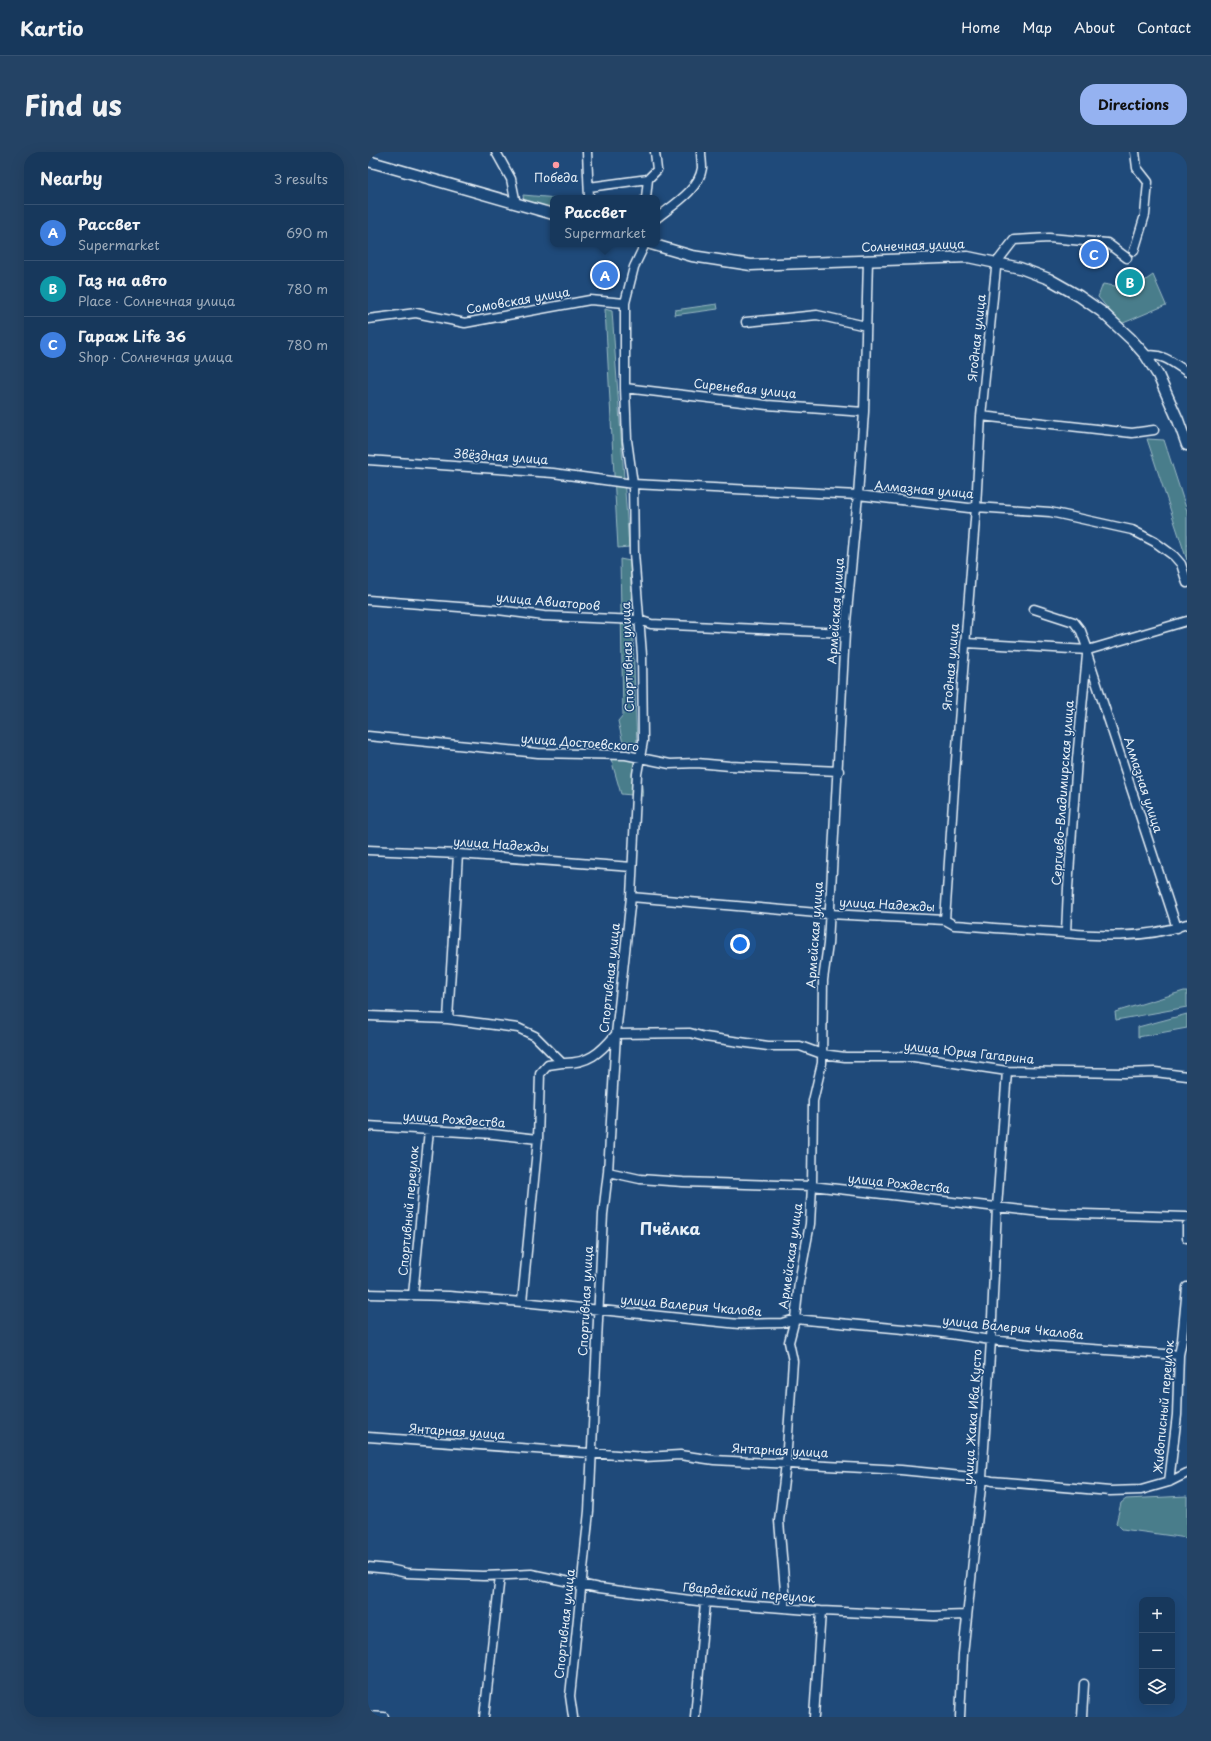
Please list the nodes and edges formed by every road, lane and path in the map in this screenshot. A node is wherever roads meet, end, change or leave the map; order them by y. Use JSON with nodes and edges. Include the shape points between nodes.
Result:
{"nodes":[{"id":1,"x":496,"y":152,"type":"edge"},
{"id":2,"x":587,"y":152,"type":"edge"},
{"id":3,"x":655,"y":152,"type":"edge"},
{"id":4,"x":701,"y":152,"type":"edge"},
{"id":5,"x":1135,"y":152,"type":"edge"},
{"id":6,"x":368,"y":162,"type":"edge"},
{"id":7,"x":648,"y":180,"type":"junction"},
{"id":8,"x":589,"y":187,"type":"junction"},
{"id":9,"x":589,"y":195,"type":"edge"},
{"id":10,"x":646,"y":195,"type":"edge"},
{"id":11,"x":516,"y":204,"type":"junction"},
{"id":12,"x":550,"y":213,"type":"edge"},
{"id":13,"x":660,"y":216,"type":"edge"},
{"id":14,"x":644,"y":247,"type":"edge"},
{"id":15,"x":660,"y":247,"type":"edge"},
{"id":16,"x":1134,"y":251,"type":"dead end"},
{"id":17,"x":1127,"y":258,"type":"dead end"},
{"id":18,"x":868,"y":260,"type":"junction"},
{"id":19,"x":997,"y":262,"type":"junction"},
{"id":20,"x":625,"y":303,"type":"junction"},
{"id":21,"x":368,"y":318,"type":"edge"},
{"id":22,"x":746,"y":322,"type":"dead end"},
{"id":23,"x":866,"y":326,"type":"junction"},
{"id":24,"x":1146,"y":356,"type":"junction"},
{"id":25,"x":1187,"y":372,"type":"edge"},
{"id":26,"x":625,"y":388,"type":"junction"},
{"id":27,"x":864,"y":412,"type":"junction"},
{"id":28,"x":981,"y":416,"type":"junction"},
{"id":29,"x":1154,"y":430,"type":"dead end"},
{"id":30,"x":1187,"y":445,"type":"edge"},
{"id":31,"x":368,"y":460,"type":"edge"},
{"id":32,"x":633,"y":484,"type":"junction"},
{"id":33,"x":858,"y":495,"type":"junction"},
{"id":34,"x":976,"y":507,"type":"junction"},
{"id":35,"x":1187,"y":583,"type":"edge"},
{"id":36,"x":368,"y":600,"type":"edge"},
{"id":37,"x":1034,"y":609,"type":"dead end"},
{"id":38,"x":639,"y":620,"type":"junction"},
{"id":39,"x":1187,"y":621,"type":"edge"},
{"id":40,"x":845,"y":633,"type":"junction"},
{"id":41,"x":966,"y":643,"type":"junction"},
{"id":42,"x":1088,"y":652,"type":"junction"},
{"id":43,"x":368,"y":736,"type":"edge"},
{"id":44,"x":641,"y":758,"type":"junction"},
{"id":45,"x":839,"y":771,"type":"junction"},
{"id":46,"x":368,"y":850,"type":"edge"},
{"id":47,"x":458,"y":854,"type":"junction"},
{"id":48,"x":632,"y":867,"type":"junction"},
{"id":49,"x":631,"y":898,"type":"junction"},
{"id":50,"x":829,"y":914,"type":"junction"},
{"id":51,"x":945,"y":920,"type":"junction"},
{"id":52,"x":1187,"y":924,"type":"edge"},
{"id":53,"x":1177,"y":928,"type":"junction"},
{"id":54,"x":1066,"y":933,"type":"junction"},
{"id":55,"x":368,"y":1016,"type":"edge"},
{"id":56,"x":448,"y":1019,"type":"junction"},
{"id":57,"x":616,"y":1034,"type":"junction"},
{"id":58,"x":822,"y":1054,"type":"junction"},
{"id":59,"x":562,"y":1063,"type":"junction"},
{"id":60,"x":1007,"y":1071,"type":"junction"},
{"id":61,"x":1187,"y":1076,"type":"edge"},
{"id":62,"x":368,"y":1126,"type":"edge"},
{"id":63,"x":429,"y":1130,"type":"junction"},
{"id":64,"x":538,"y":1139,"type":"junction"},
{"id":65,"x":608,"y":1172,"type":"junction"},
{"id":66,"x":812,"y":1186,"type":"junction"},
{"id":67,"x":996,"y":1207,"type":"junction"},
{"id":68,"x":1187,"y":1217,"type":"edge"},
{"id":69,"x":1187,"y":1225,"type":"edge"},
{"id":70,"x":1187,"y":1238,"type":"edge"},
{"id":71,"x":1187,"y":1287,"type":"edge"},
{"id":72,"x":368,"y":1294,"type":"edge"},
{"id":73,"x":413,"y":1295,"type":"junction"},
{"id":74,"x":522,"y":1302,"type":"junction"},
{"id":75,"x":598,"y":1310,"type":"junction"},
{"id":76,"x":795,"y":1319,"type":"junction"},
{"id":77,"x":991,"y":1340,"type":"junction"},
{"id":78,"x":1179,"y":1355,"type":"junction"},
{"id":79,"x":368,"y":1437,"type":"edge"},
{"id":80,"x":592,"y":1454,"type":"junction"},
{"id":81,"x":786,"y":1464,"type":"junction"},
{"id":82,"x":1187,"y":1473,"type":"edge"},
{"id":83,"x":982,"y":1478,"type":"junction"},
{"id":84,"x":1169,"y":1482,"type":"junction"},
{"id":85,"x":368,"y":1567,"type":"edge"},
{"id":86,"x":500,"y":1576,"type":"junction"},
{"id":87,"x":582,"y":1584,"type":"junction"},
{"id":88,"x":705,"y":1602,"type":"junction"},
{"id":89,"x":784,"y":1607,"type":"junction"},
{"id":90,"x":821,"y":1611,"type":"junction"},
{"id":91,"x":967,"y":1615,"type":"junction"},
{"id":92,"x":1084,"y":1684,"type":"dead end"},
{"id":93,"x":368,"y":1716,"type":"edge"},
{"id":94,"x":384,"y":1717,"type":"edge"},
{"id":95,"x":484,"y":1717,"type":"edge"},
{"id":96,"x":572,"y":1717,"type":"edge"},
{"id":97,"x":695,"y":1717,"type":"edge"},
{"id":98,"x":814,"y":1717,"type":"edge"},
{"id":99,"x":960,"y":1717,"type":"edge"},
{"id":100,"x":1082,"y":1717,"type":"edge"}],
"edges":[{"from":1,"to":11,"type":"street","via":[[511,179]]},
{"from":2,"to":8,"type":"street"},
{"from":3,"to":7,"type":"street","via":[[657,170]]},
{"from":4,"to":13,"type":"street","via":[[702,168],[697,182]]},
{"from":5,"to":16,"type":"street","via":[[1138,168],[1148,182],[1145,215]]},
{"from":6,"to":11,"type":"street"},
{"from":7,"to":8,"type":"street"},
{"from":7,"to":10,"type":"street"},
{"from":8,"to":9,"type":"street"},
{"from":11,"to":12,"type":"street"},
{"from":14,"to":20,"type":"street","name":"Спортивная улица","via":[[634,267]]},
{"from":15,"to":18,"type":"street","name":"Солнечная улица","via":[[692,256],[750,265]]},
{"from":17,"to":19,"type":"street","via":[[1107,243],[1049,238],[1014,240]]},
{"from":18,"to":19,"type":"street","name":"Солнечная улица","via":[[968,257]]},
{"from":18,"to":23,"type":"street","name":"Армейская улица"},
{"from":19,"to":24,"type":"street","name":"Солнечная улица","via":[[1049,279],[1079,296],[1113,321]]},
{"from":19,"to":28,"type":"street","name":"Ягодная улица"},
{"from":20,"to":21,"type":"street","name":"Сомовская улица","via":[[590,300],[466,323],[416,313]]},
{"from":20,"to":26,"type":"street","name":"Спортивная улица"},
{"from":22,"to":23,"type":"street","via":[[816,315]]},
{"from":23,"to":27,"type":"street","name":"Армейская улица"},
{"from":24,"to":25,"type":"street","via":[[1154,354],[1172,361]]},
{"from":24,"to":30,"type":"street","name":"Солнечная улица","via":[[1158,375]]},
{"from":26,"to":27,"type":"street","name":"Сиреневая улица","via":[[767,405]]},
{"from":26,"to":32,"type":"street","name":"Спортивная улица","via":[[627,440]]},
{"from":27,"to":33,"type":"street","name":"Армейская улица"},
{"from":28,"to":29,"type":"street","via":[[1132,434]]},
{"from":28,"to":34,"type":"street","name":"Ягодная улица"},
{"from":31,"to":32,"type":"street","name":"Звёздная улица","via":[[553,473]]},
{"from":32,"to":33,"type":"street","name":"Алмазная улица"},
{"from":32,"to":38,"type":"street","name":"Спортивная улица","via":[[634,553]]},
{"from":33,"to":34,"type":"street","name":"Алмазная улица"},
{"from":33,"to":40,"type":"street","name":"Армейская улица"},
{"from":34,"to":35,"type":"street","name":"Алмазная улица","via":[[1050,512],[1132,530],[1174,556],[1181,564]]},
{"from":34,"to":41,"type":"street","name":"Ягодная улица"},
{"from":36,"to":38,"type":"street","name":"улица Авиаторов","via":[[544,616]]},
{"from":37,"to":42,"type":"street","name":"Алмазная улица","via":[[1074,622],[1081,631]]},
{"from":38,"to":40,"type":"street","name":"улица Авиаторов","via":[[651,624]]},
{"from":38,"to":44,"type":"street","name":"Спортивная улица","via":[[642,655]]},
{"from":39,"to":42,"type":"street"},
{"from":40,"to":45,"type":"street","name":"Армейская улица"},
{"from":41,"to":42,"type":"street"},
{"from":41,"to":51,"type":"street","name":"Ягодная улица"},
{"from":42,"to":53,"type":"street","name":"Алмазная улица"},
{"from":42,"to":54,"type":"street","name":"Сергиево-Владимирская улица","via":[[1082,694]]},
{"from":43,"to":44,"type":"street","name":"улица Достоевского","via":[[538,752],[626,755]]},
{"from":44,"to":45,"type":"street","name":"улица Достоевского","via":[[670,764],[696,763]]},
{"from":44,"to":48,"type":"street","name":"Спортивная улица","via":[[637,774]]},
{"from":45,"to":50,"type":"street","name":"Армейская улица"},
{"from":46,"to":47,"type":"street","name":"улица Надежды"},
{"from":47,"to":48,"type":"street","name":"улица Надежды"},
{"from":47,"to":56,"type":"street"},
{"from":48,"to":49,"type":"street","name":"Спортивная улица"},
{"from":49,"to":50,"type":"street","name":"улица Надежды"},
{"from":49,"to":57,"type":"street","name":"Спортивная улица"},
{"from":50,"to":51,"type":"street","name":"улица Надежды"},
{"from":50,"to":58,"type":"street","name":"Армейская улица","via":[[823,980]]},
{"from":51,"to":54,"type":"street","name":"улица Надежды","via":[[954,925]]},
{"from":52,"to":53,"type":"street","name":"улица Надежды"},
{"from":53,"to":54,"type":"street","name":"улица Надежды","via":[[1135,936]]},
{"from":55,"to":56,"type":"street"},
{"from":56,"to":59,"type":"street","via":[[518,1028],[535,1036]]},
{"from":57,"to":58,"type":"street","name":"улица Юрия Гагарина","via":[[690,1033],[768,1046],[800,1046]]},
{"from":57,"to":59,"type":"street","via":[[592,1058]]},
{"from":57,"to":65,"type":"street","name":"Спортивная улица"},
{"from":58,"to":60,"type":"street","name":"улица Юрия Гагарина","via":[[845,1057],[914,1057]]},
{"from":58,"to":66,"type":"street","name":"Армейская улица","via":[[813,1101]]},
{"from":59,"to":64,"type":"street","via":[[548,1065],[540,1074]]},
{"from":60,"to":61,"type":"street","name":"улица Юрия Гагарина","via":[[1155,1072]]},
{"from":60,"to":67,"type":"street","name":"улица Жака Ива Кусто"},
{"from":62,"to":63,"type":"street","name":"улица Рождества"},
{"from":63,"to":64,"type":"street","name":"улица Рождества"},
{"from":63,"to":73,"type":"street","name":"Спортивный переулок"},
{"from":64,"to":74,"type":"street"},
{"from":65,"to":66,"type":"street","name":"улица Рождества","via":[[640,1179],[683,1182]]},
{"from":65,"to":75,"type":"street","name":"Спортивная улица","via":[[602,1214]]},
{"from":66,"to":67,"type":"street","name":"улица Рождества"},
{"from":66,"to":76,"type":"street","name":"Армейская улица","via":[[810,1224]]},
{"from":67,"to":68,"type":"street","name":"улица Рождества","via":[[1049,1213]]},
{"from":67,"to":77,"type":"street","name":"улица Жака Ива Кусто"},
{"from":69,"to":70,"type":"street"},
{"from":71,"to":78,"type":"street","name":"Живописный переулок"},
{"from":72,"to":73,"type":"street","name":"улица Валерия Чкалова"},
{"from":73,"to":74,"type":"street","name":"улица Валерия Чкалова"},
{"from":74,"to":75,"type":"street","name":"улица Валерия Чкалова"},
{"from":75,"to":76,"type":"street","name":"улица Валерия Чкалова","via":[[739,1324],[782,1323]]},
{"from":75,"to":80,"type":"street","name":"Спортивная улица"},
{"from":76,"to":77,"type":"street","name":"улица Валерия Чкалова","via":[[936,1332]]},
{"from":76,"to":81,"type":"street","name":"Армейская улица","via":[[789,1342],[793,1361]]},
{"from":77,"to":78,"type":"street","name":"улица Валерия Чкалова"},
{"from":77,"to":83,"type":"street","name":"улица Жака Ива Кусто"},
{"from":78,"to":84,"type":"street","name":"Живописный переулок","via":[[1177,1415]]},
{"from":79,"to":80,"type":"street","name":"Янтарная улица"},
{"from":80,"to":81,"type":"street","name":"Янтарная улица","via":[[645,1457],[680,1455],[714,1460]]},
{"from":80,"to":87,"type":"street","name":"Спортивная улица"},
{"from":81,"to":83,"type":"street","name":"Янтарная улица","via":[[901,1470]]},
{"from":81,"to":89,"type":"street","name":"Армейская улица","via":[[779,1521]]},
{"from":82,"to":84,"type":"street","name":"Янтарная улица"},
{"from":83,"to":84,"type":"street","name":"Янтарная улица","via":[[1110,1491],[1141,1490]]},
{"from":83,"to":91,"type":"street","name":"улица Жака Ива Кусто"},
{"from":85,"to":86,"type":"street","name":"Гвардейский переулок","via":[[389,1568],[407,1573]]},
{"from":86,"to":87,"type":"street","name":"Гвардейский переулок","via":[[532,1574]]},
{"from":86,"to":95,"type":"street"},
{"from":87,"to":88,"type":"street","name":"Гвардейский переулок"},
{"from":87,"to":96,"type":"street","name":"Спортивная улица","via":[[570,1696]]},
{"from":88,"to":89,"type":"street","name":"Гвардейский переулок"},
{"from":88,"to":97,"type":"street"},
{"from":89,"to":90,"type":"street","name":"Гвардейский переулок"},
{"from":90,"to":91,"type":"street","name":"Гвардейский переулок"},
{"from":90,"to":98,"type":"street"},
{"from":91,"to":99,"type":"street","name":"улица Жака Ива Кусто"},
{"from":92,"to":100,"type":"street"},
{"from":93,"to":94,"type":"street"}]}
